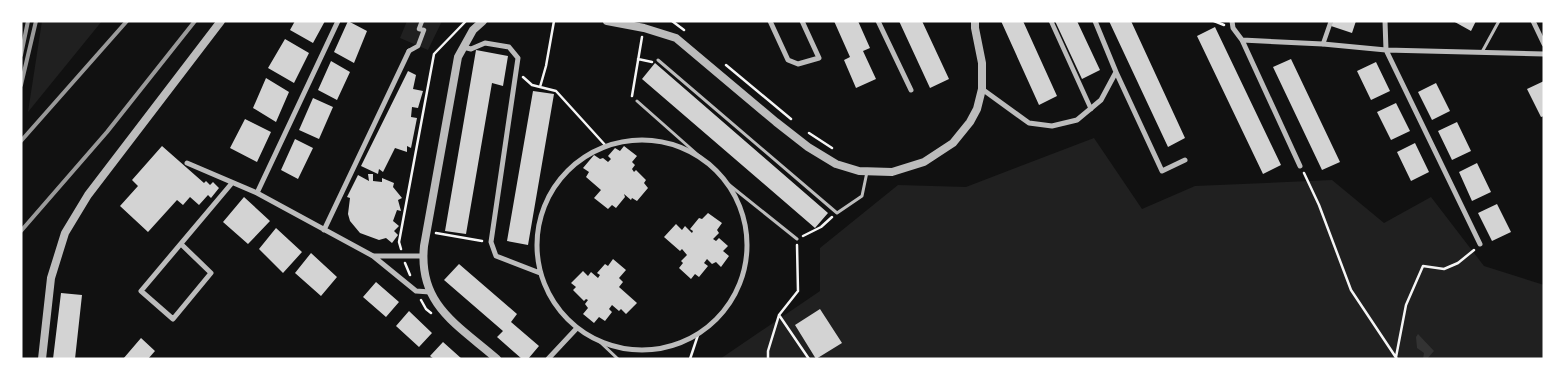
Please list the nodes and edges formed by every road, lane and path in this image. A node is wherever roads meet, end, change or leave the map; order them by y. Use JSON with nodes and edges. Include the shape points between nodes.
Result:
{"nodes":[{"id":1,"x":221,"y":21,"type":"edge"},
{"id":2,"x":338,"y":21,"type":"edge"},
{"id":3,"x":422,"y":21,"type":"edge"},
{"id":4,"x":465,"y":21,"type":"edge"},
{"id":5,"x":483,"y":21,"type":"edge"},
{"id":6,"x":554,"y":21,"type":"edge"},
{"id":7,"x":608,"y":21,"type":"edge"},
{"id":8,"x":672,"y":21,"type":"edge"},
{"id":9,"x":770,"y":21,"type":"edge"},
{"id":10,"x":802,"y":21,"type":"edge"},
{"id":11,"x":878,"y":21,"type":"edge"},
{"id":12,"x":1051,"y":21,"type":"edge"},
{"id":13,"x":1095,"y":21,"type":"edge"},
{"id":14,"x":1232,"y":21,"type":"edge"},
{"id":15,"x":1331,"y":21,"type":"edge"},
{"id":16,"x":1385,"y":21,"type":"edge"},
{"id":17,"x":1498,"y":21,"type":"edge"},
{"id":18,"x":1533,"y":21,"type":"edge"},
{"id":19,"x":973,"y":24,"type":"edge"},
{"id":20,"x":644,"y":28,"type":"junction"},
{"id":21,"x":685,"y":31,"type":"dead end"},
{"id":22,"x":1242,"y":40,"type":"junction"},
{"id":23,"x":1323,"y":44,"type":"junction"},
{"id":24,"x":1544,"y":44,"type":"edge"},
{"id":25,"x":462,"y":47,"type":"junction"},
{"id":26,"x":1386,"y":50,"type":"junction"},
{"id":27,"x":409,"y":51,"type":"joint"},
{"id":28,"x":1482,"y":52,"type":"junction"},
{"id":29,"x":1544,"y":54,"type":"edge"},
{"id":30,"x":638,"y":59,"type":"junction"},
{"id":31,"x":658,"y":60,"type":"joint"},
{"id":32,"x":723,"y":62,"type":"dead end"},
{"id":33,"x":516,"y":71,"type":"junction"},
{"id":34,"x":1116,"y":72,"type":"junction"},
{"id":35,"x":540,"y":87,"type":"junction"},
{"id":36,"x":982,"y":89,"type":"junction"},
{"id":37,"x":911,"y":90,"type":"dead end"},
{"id":38,"x":637,"y":101,"type":"joint"},
{"id":39,"x":1091,"y":109,"type":"junction"},
{"id":40,"x":798,"y":124,"type":"dead end"},
{"id":41,"x":805,"y":131,"type":"dead end"},
{"id":42,"x":606,"y":146,"type":"junction"},
{"id":43,"x":839,"y":152,"type":"dead end"},
{"id":44,"x":1185,"y":160,"type":"dead end"},
{"id":45,"x":706,"y":162,"type":"junction"},
{"id":46,"x":186,"y":163,"type":"dead end"},
{"id":47,"x":1300,"y":166,"type":"joint"},
{"id":48,"x":868,"y":172,"type":"junction"},
{"id":49,"x":232,"y":183,"type":"junction"},
{"id":50,"x":727,"y":183,"type":"junction"},
{"id":51,"x":257,"y":193,"type":"junction"},
{"id":52,"x":837,"y":213,"type":"junction"},
{"id":53,"x":324,"y":230,"type":"junction"},
{"id":54,"x":426,"y":232,"type":"junction"},
{"id":55,"x":797,"y":239,"type":"junction"},
{"id":56,"x":485,"y":241,"type":"dead end"},
{"id":57,"x":399,"y":242,"type":"dead end"},
{"id":58,"x":181,"y":244,"type":"junction"},
{"id":59,"x":1480,"y":244,"type":"joint"},
{"id":60,"x":373,"y":256,"type":"junction"},
{"id":61,"x":423,"y":256,"type":"junction"},
{"id":62,"x":540,"y":273,"type":"junction"},
{"id":63,"x":430,"y":292,"type":"junction"},
{"id":64,"x":779,"y":315,"type":"junction"},
{"id":65,"x":577,"y":328,"type":"junction"},
{"id":66,"x":698,"y":335,"type":"junction"},
{"id":67,"x":600,"y":342,"type":"junction"},
{"id":68,"x":1396,"y":358,"type":"edge"},
{"id":69,"x":42,"y":359,"type":"edge"},
{"id":70,"x":497,"y":359,"type":"edge"},
{"id":71,"x":548,"y":359,"type":"edge"},
{"id":72,"x":618,"y":359,"type":"edge"},
{"id":73,"x":690,"y":359,"type":"edge"},
{"id":74,"x":768,"y":359,"type":"edge"},
{"id":75,"x":809,"y":359,"type":"edge"}],
"edges":[{"from":1,"to":69,"type":"street","via":[[88,195],[65,233],[51,278]]},
{"from":2,"to":51,"type":"street"},
{"from":3,"to":27,"type":"street","via":[[419,29],[424,30],[418,46]]},
{"from":4,"to":57,"type":"path","via":[[434,54]]},
{"from":5,"to":25,"type":"street"},
{"from":6,"to":35,"type":"path"},
{"from":7,"to":20,"type":"street"},
{"from":8,"to":21,"type":"path"},
{"from":9,"to":10,"type":"street","via":[[788,60],[798,64],[818,58]]},
{"from":11,"to":37,"type":"street"},
{"from":12,"to":39,"type":"street"},
{"from":13,"to":34,"type":"street"},
{"from":14,"to":22,"type":"street","via":[[1232,28]]},
{"from":15,"to":23,"type":"street"},
{"from":16,"to":26,"type":"street"},
{"from":17,"to":28,"type":"lane"},
{"from":18,"to":24,"type":"street"},
{"from":19,"to":36,"type":"street","via":[[982,63]]},
{"from":20,"to":30,"type":"path"},
{"from":20,"to":48,"type":"street","via":[[676,38],[808,147],[836,164]]},
{"from":22,"to":23,"type":"street"},
{"from":22,"to":47,"type":"street"},
{"from":23,"to":26,"type":"street"},
{"from":25,"to":33,"type":"street","via":[[471,49],[485,43],[509,47],[518,58]]},
{"from":25,"to":54,"type":"street"},
{"from":26,"to":28,"type":"street"},
{"from":26,"to":59,"type":"street"},
{"from":27,"to":53,"type":"street"},
{"from":28,"to":29,"type":"street"},
{"from":30,"to":31,"type":"path"},
{"from":30,"to":38,"type":"path","via":[[631,95]]},
{"from":31,"to":52,"type":"lane"},
{"from":32,"to":40,"type":"path"},
{"from":33,"to":35,"type":"path","via":[[532,85]]},
{"from":33,"to":62,"type":"street","via":[[491,242],[496,256]]},
{"from":34,"to":39,"type":"street","via":[[1101,100]]},
{"from":34,"to":44,"type":"street","via":[[1162,171]]},
{"from":35,"to":42,"type":"path","via":[[556,91]]},
{"from":36,"to":39,"type":"street","via":[[1029,123],[1052,126],[1077,120]]},
{"from":36,"to":48,"type":"street","via":[[977,109],[953,143],[924,162],[892,172]]},
{"from":38,"to":45,"type":"lane"},
{"from":41,"to":43,"type":"path"},
{"from":42,"to":45,"type":"street","via":[[635,140],[658,141],[681,147]]},
{"from":42,"to":62,"type":"street","via":[[579,161],[557,183],[542,211],[537,242]]},
{"from":45,"to":50,"type":"street"},
{"from":46,"to":49,"type":"street"},
{"from":47,"to":68,"type":"path","via":[[1351,290]]},
{"from":48,"to":52,"type":"lane","via":[[862,196]]},
{"from":49,"to":51,"type":"street"},
{"from":49,"to":58,"type":"street"},
{"from":50,"to":55,"type":"lane"},
{"from":50,"to":66,"type":"street","via":[[741,209],[747,245],[742,280],[724,312]]},
{"from":51,"to":53,"type":"street"},
{"from":52,"to":55,"type":"path","via":[[821,227]]},
{"from":53,"to":60,"type":"street"},
{"from":54,"to":56,"type":"path"},
{"from":54,"to":61,"type":"street"},
{"from":55,"to":64,"type":"path","via":[[798,291]]},
{"from":58,"to":58,"type":"street","via":[[141,291],[173,319],[211,273]]},
{"from":59,"to":68,"type":"path","via":[[1458,263],[1444,269],[1423,266],[1406,305]]},
{"from":60,"to":61,"type":"street"},
{"from":60,"to":63,"type":"street","via":[[416,291]]},
{"from":61,"to":63,"type":"street"},
{"from":62,"to":65,"type":"street","via":[[554,304]]},
{"from":63,"to":70,"type":"street","via":[[444,313]]},
{"from":64,"to":74,"type":"path"},
{"from":64,"to":75,"type":"path"},
{"from":65,"to":67,"type":"street"},
{"from":65,"to":71,"type":"street"},
{"from":66,"to":67,"type":"street","via":[[675,346],[650,351],[625,350]]},
{"from":66,"to":73,"type":"path"},
{"from":67,"to":72,"type":"lane"}]}
